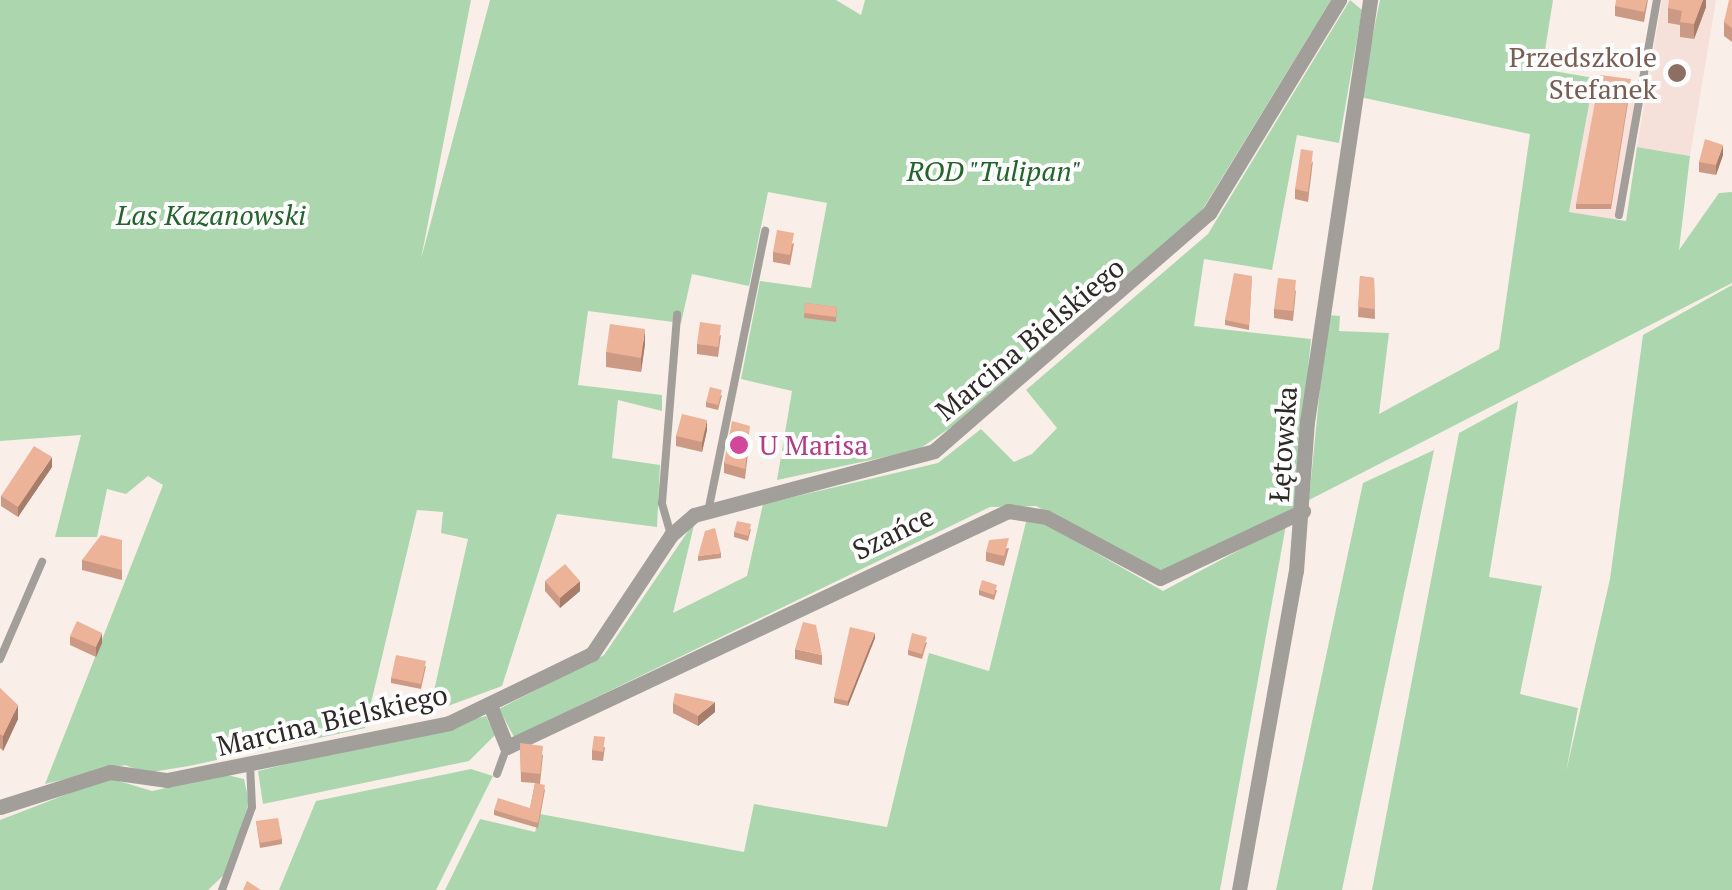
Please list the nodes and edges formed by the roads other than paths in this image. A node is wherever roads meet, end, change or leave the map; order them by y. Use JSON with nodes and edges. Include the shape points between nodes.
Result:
{"nodes":[{"id":1,"x":1339,"y":0,"type":"edge"},
{"id":2,"x":1370,"y":0,"type":"edge"},
{"id":3,"x":1657,"y":0,"type":"edge"},
{"id":4,"x":1619,"y":215,"type":"dead end"},
{"id":5,"x":765,"y":231,"type":"dead end"},
{"id":6,"x":677,"y":315,"type":"dead end"},
{"id":7,"x":709,"y":507,"type":"junction"},
{"id":8,"x":1303,"y":512,"type":"junction"},
{"id":9,"x":671,"y":535,"type":"junction"},
{"id":10,"x":42,"y":562,"type":"dead end"},
{"id":11,"x":0,"y":658,"type":"edge"},
{"id":12,"x":490,"y":705,"type":"junction"},
{"id":13,"x":507,"y":747,"type":"junction"},
{"id":14,"x":250,"y":765,"type":"junction"},
{"id":15,"x":497,"y":774,"type":"dead end"},
{"id":16,"x":0,"y":807,"type":"edge"},
{"id":17,"x":222,"y":890,"type":"edge"},
{"id":18,"x":1240,"y":890,"type":"edge"}],
"edges":[{"from":1,"to":7,"type":"street","name":"Marcina Bielskiego","via":[[1210,214],[955,437],[881,467]]},
{"from":2,"to":8,"type":"street","name":"Łętowska","via":[[1307,422]]},
{"from":3,"to":4,"type":"lane"},
{"from":5,"to":7,"type":"lane"},
{"from":6,"to":9,"type":"lane","via":[[662,502]]},
{"from":7,"to":9,"type":"street","name":"Marcina Bielskiego"},
{"from":8,"to":13,"type":"street","name":"Szańce","via":[[1160,578],[1034,512],[983,518]]},
{"from":8,"to":18,"type":"street","name":"Łętowska"},
{"from":9,"to":12,"type":"street","name":"Marcina Bielskiego","via":[[592,654]]},
{"from":10,"to":11,"type":"lane"},
{"from":12,"to":13,"type":"street"},
{"from":12,"to":14,"type":"street","name":"Marcina Bielskiego","via":[[449,722]]},
{"from":13,"to":15,"type":"lane"},
{"from":14,"to":16,"type":"street","name":"Marcina Bielskiego","via":[[167,780],[110,772]]},
{"from":14,"to":17,"type":"lane","via":[[252,808]]}]}
